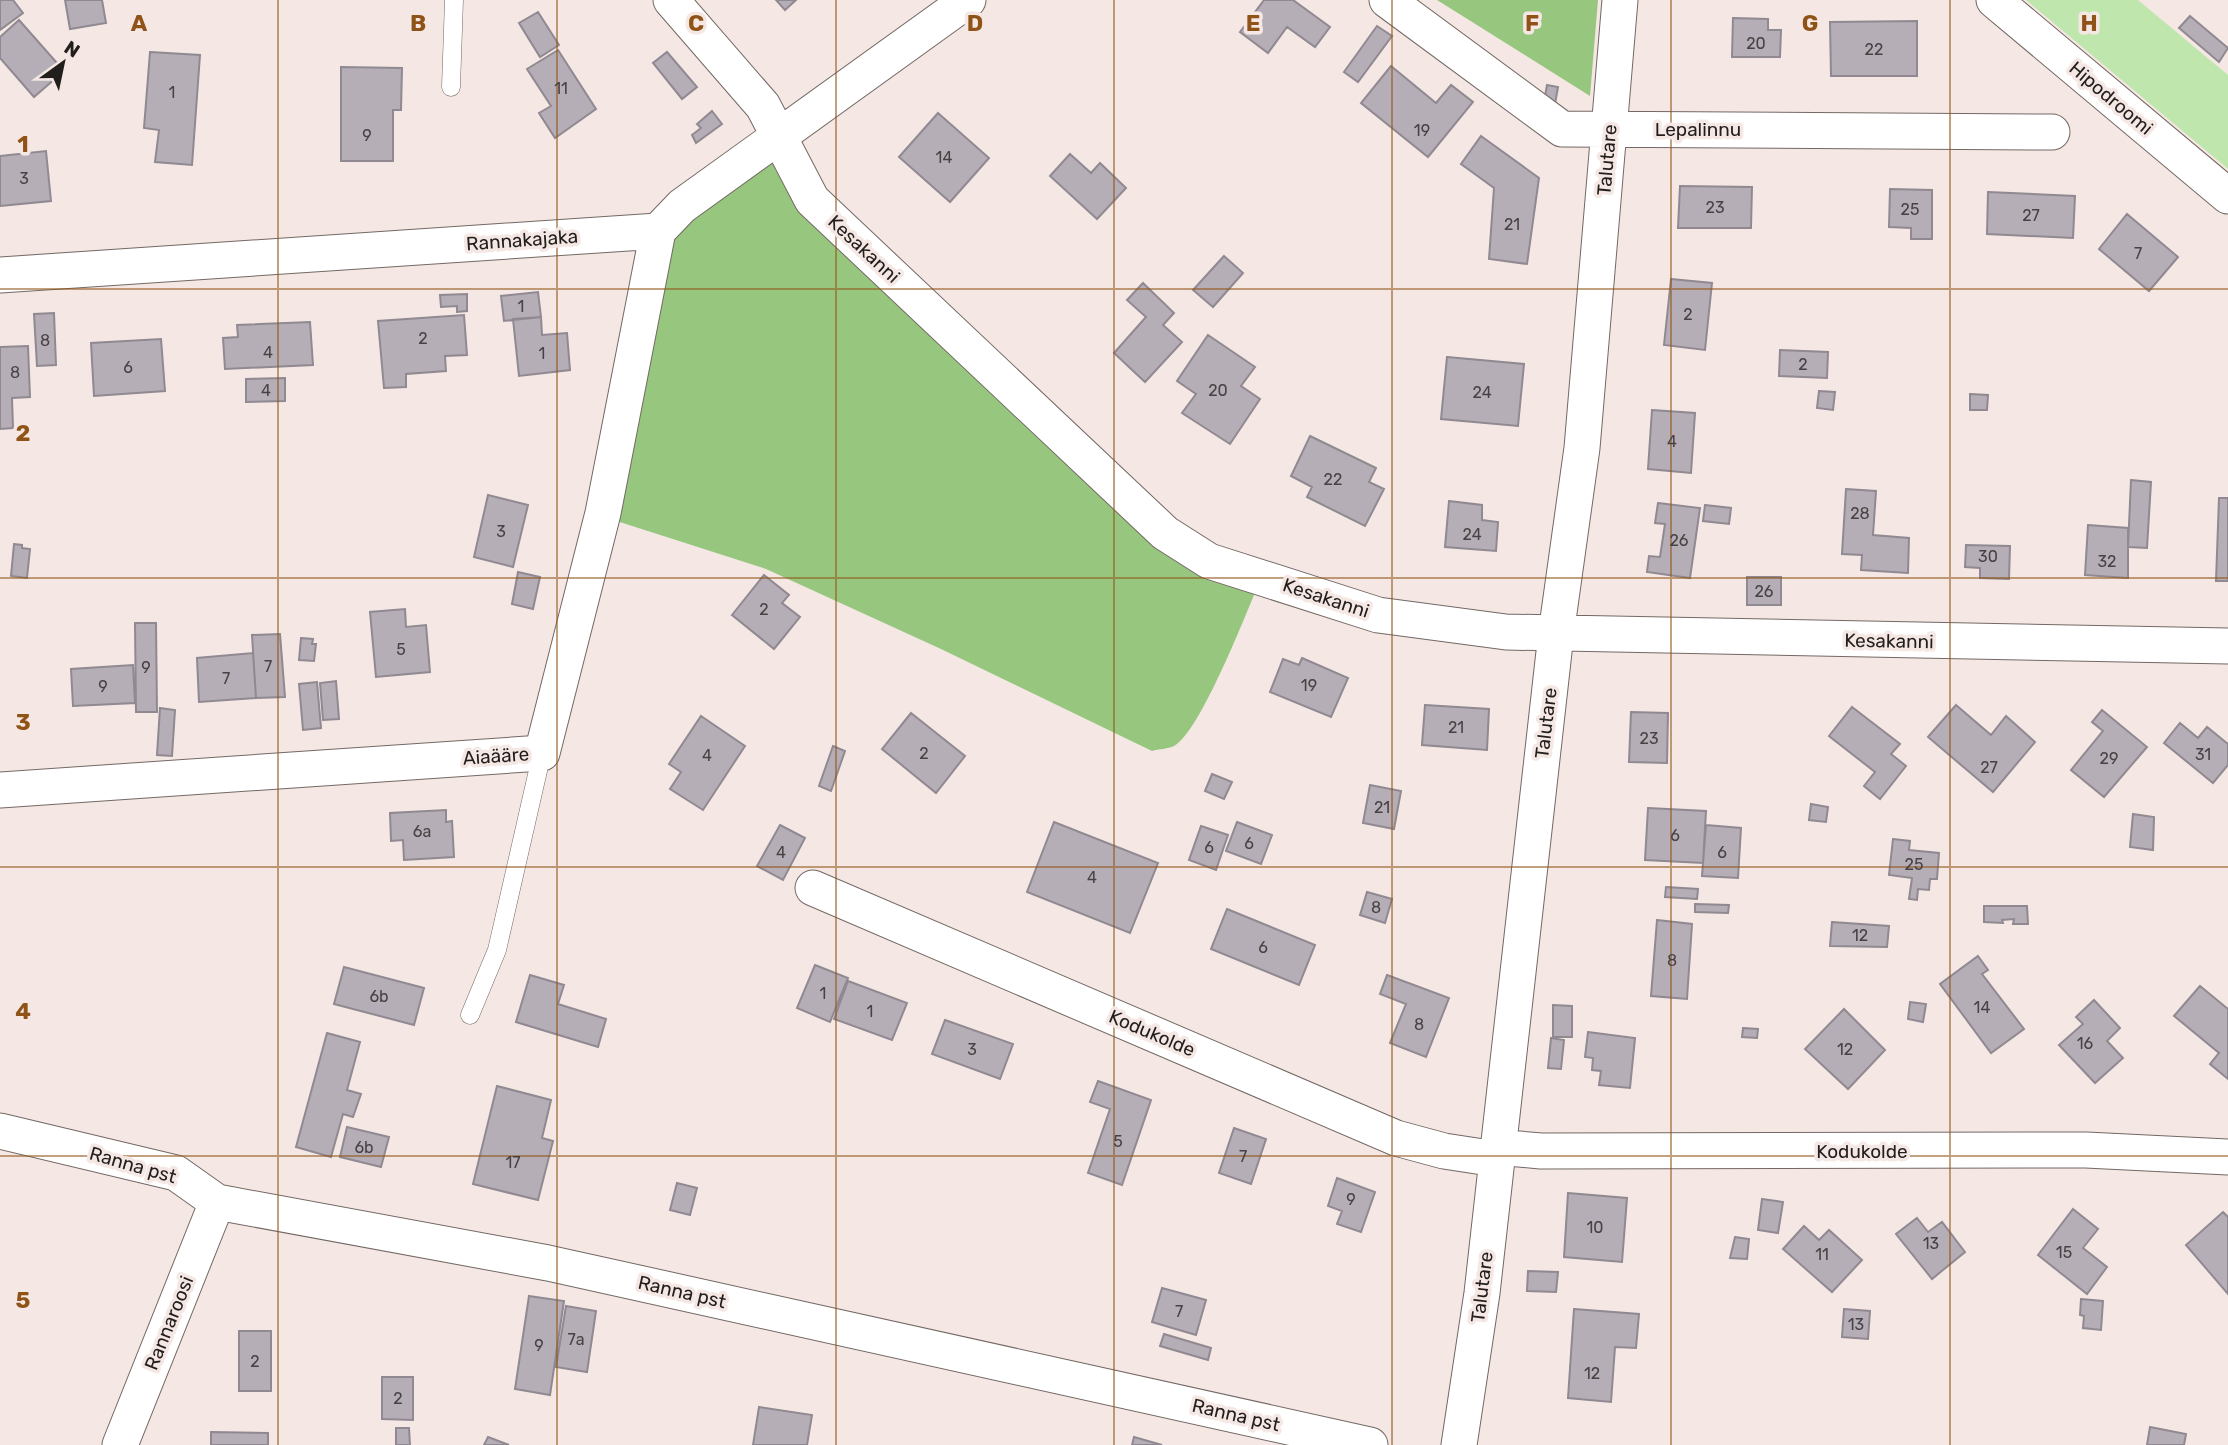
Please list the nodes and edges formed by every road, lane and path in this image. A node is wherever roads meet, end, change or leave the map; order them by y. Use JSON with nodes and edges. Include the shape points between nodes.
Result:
{"nodes":[{"id":1,"x":454,"y":0,"type":"edge"},
{"id":2,"x":671,"y":0,"type":"edge"},
{"id":3,"x":968,"y":0,"type":"edge"},
{"id":4,"x":1387,"y":0,"type":"edge"},
{"id":5,"x":1620,"y":0,"type":"edge"},
{"id":6,"x":1994,"y":0,"type":"edge"},
{"id":7,"x":451,"y":87,"type":"dead end"},
{"id":8,"x":1609,"y":128,"type":"junction"},
{"id":9,"x":2052,"y":132,"type":"dead end"},
{"id":10,"x":779,"y":136,"type":"junction"},
{"id":11,"x":2228,"y":196,"type":"edge"},
{"id":12,"x":658,"y":231,"type":"junction"},
{"id":13,"x":0,"y":275,"type":"edge"},
{"id":14,"x":1556,"y":634,"type":"junction"},
{"id":15,"x":2228,"y":646,"type":"edge"},
{"id":16,"x":542,"y":753,"type":"junction"},
{"id":17,"x":0,"y":789,"type":"edge"},
{"id":18,"x":813,"y":888,"type":"dead end"},
{"id":19,"x":470,"y":1015,"type":"dead end"},
{"id":20,"x":0,"y":1131,"type":"edge"},
{"id":21,"x":1496,"y":1153,"type":"junction"},
{"id":22,"x":2228,"y":1157,"type":"edge"},
{"id":23,"x":217,"y":1202,"type":"junction"},
{"id":24,"x":120,"y":1445,"type":"edge"},
{"id":25,"x":1370,"y":1445,"type":"edge"},
{"id":26,"x":1459,"y":1445,"type":"edge"}],
"edges":[{"from":1,"to":7,"type":"lane"},
{"from":2,"to":10,"type":"street","name":"Kesakanni","via":[[762,106]]},
{"from":3,"to":10,"type":"street"},
{"from":4,"to":8,"type":"street","name":"Lepalinnu","via":[[1562,129]]},
{"from":5,"to":8,"type":"street","name":"Talutare"},
{"from":6,"to":11,"type":"street","name":"Hipodroomi"},
{"from":8,"to":9,"type":"street","name":"Lepalinnu"},
{"from":8,"to":14,"type":"street","name":"Talutare","via":[[1582,448]]},
{"from":10,"to":12,"type":"street","via":[[682,206]]},
{"from":10,"to":14,"type":"street","name":"Kesakanni","via":[[812,200],[1165,533],[1209,561],[1378,615]]},
{"from":12,"to":13,"type":"street","name":"Rannakajaka"},
{"from":12,"to":16,"type":"street","name":"Aiaääre","via":[[603,513]]},
{"from":14,"to":15,"type":"street","name":"Kesakanni"},
{"from":14,"to":21,"type":"street","name":"Talutare"},
{"from":16,"to":17,"type":"street","name":"Aiaääre"},
{"from":16,"to":19,"type":"lane","via":[[497,950]]},
{"from":18,"to":21,"type":"street","name":"Kodukolde","via":[[1396,1138],[1444,1151]]},
{"from":20,"to":23,"type":"street","name":"Ranna pst","via":[[176,1173]]},
{"from":21,"to":22,"type":"street","name":"Kodukolde","via":[[2086,1150]]},
{"from":21,"to":26,"type":"street","name":"Talutare","via":[[1482,1293]]},
{"from":23,"to":24,"type":"street","name":"Rannaroosi"},
{"from":23,"to":25,"type":"street","name":"Ranna pst","via":[[548,1263]]}]}
